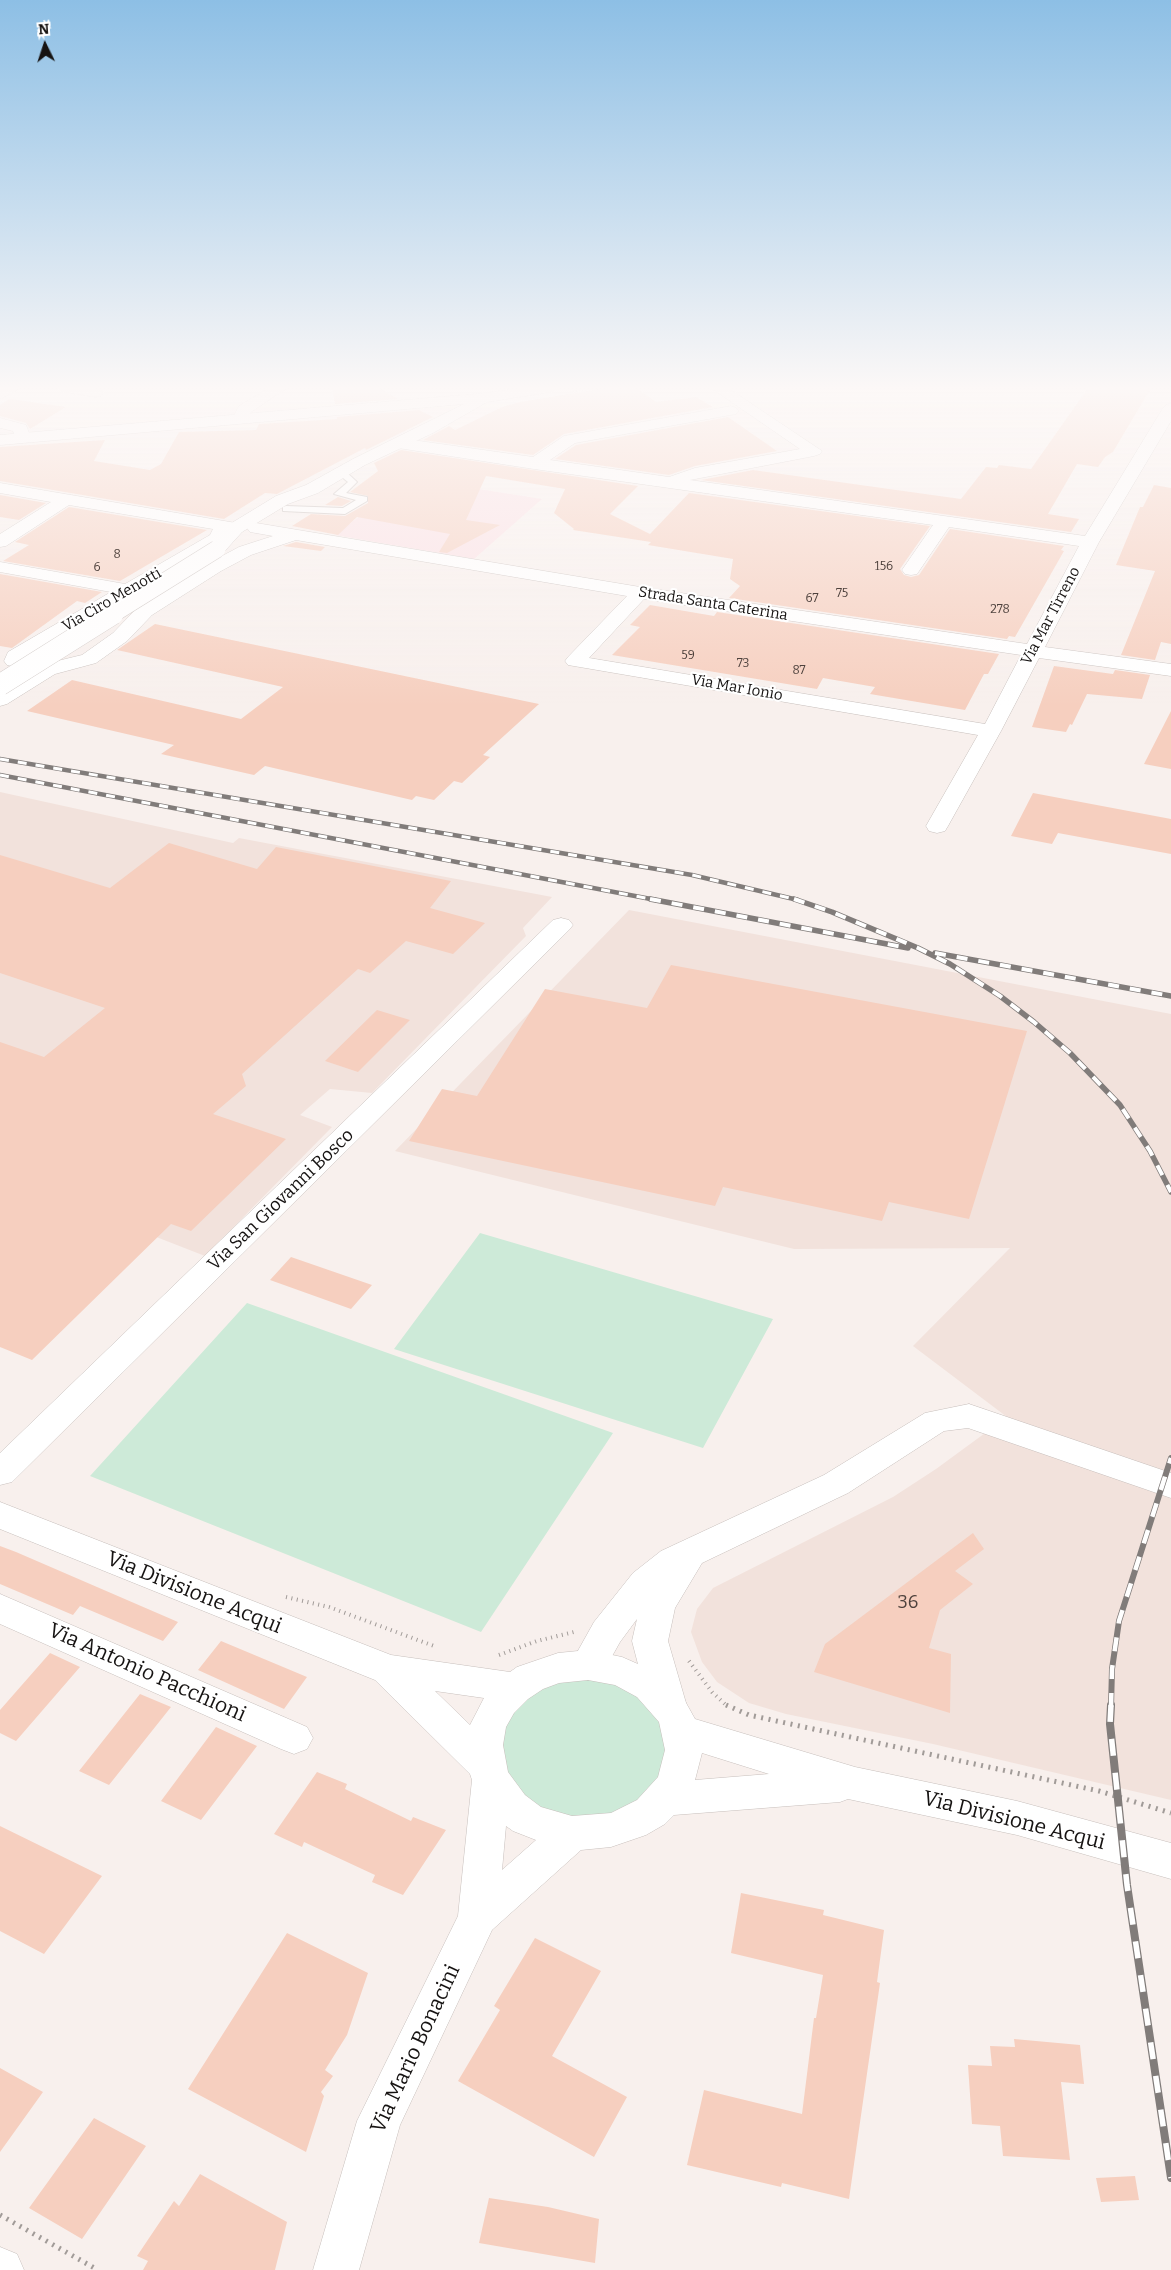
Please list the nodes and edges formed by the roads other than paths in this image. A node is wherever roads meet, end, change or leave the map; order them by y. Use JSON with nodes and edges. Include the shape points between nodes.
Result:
{"nodes":[{"id":1,"x":37,"y":494,"type":"edge"},
{"id":2,"x":297,"y":494,"type":"edge"},
{"id":3,"x":305,"y":494,"type":"edge"},
{"id":4,"x":339,"y":494,"type":"joint"},
{"id":5,"x":748,"y":494,"type":"edge"},
{"id":6,"x":1120,"y":494,"type":"edge"},
{"id":7,"x":68,"y":499,"type":"junction"},
{"id":8,"x":286,"y":509,"type":"junction"},
{"id":9,"x":314,"y":510,"type":"junction"},
{"id":10,"x":944,"y":522,"type":"junction"},
{"id":11,"x":230,"y":527,"type":"junction"},
{"id":12,"x":256,"y":528,"type":"junction"},
{"id":13,"x":292,"y":535,"type":"junction"},
{"id":14,"x":0,"y":542,"type":"edge"},
{"id":15,"x":1090,"y":542,"type":"junction"},
{"id":16,"x":217,"y":549,"type":"junction"},
{"id":17,"x":0,"y":567,"type":"edge"},
{"id":18,"x":911,"y":570,"type":"dead end"},
{"id":19,"x":129,"y":590,"type":"junction"},
{"id":20,"x":640,"y":593,"type":"junction"},
{"id":21,"x":1033,"y":651,"type":"junction"},
{"id":22,"x":7,"y":660,"type":"edge"},
{"id":23,"x":49,"y":669,"type":"junction"},
{"id":24,"x":1171,"y":670,"type":"edge"},
{"id":25,"x":0,"y":685,"type":"edge"},
{"id":26,"x":0,"y":700,"type":"edge"},
{"id":27,"x":991,"y":731,"type":"junction"},
{"id":28,"x":937,"y":826,"type":"dead end"},
{"id":29,"x":561,"y":926,"type":"dead end"},
{"id":30,"x":0,"y":1474,"type":"edge"},
{"id":31,"x":1171,"y":1486,"type":"edge"},
{"id":32,"x":0,"y":1515,"type":"edge"},
{"id":33,"x":690,"y":1552,"type":"junction"},
{"id":34,"x":0,"y":1608,"type":"edge"},
{"id":35,"x":588,"y":1665,"type":"junction"},
{"id":36,"x":388,"y":1669,"type":"junction"},
{"id":37,"x":515,"y":1688,"type":"junction"},
{"id":38,"x":674,"y":1717,"type":"junction"},
{"id":39,"x":294,"y":1738,"type":"dead end"},
{"id":40,"x":488,"y":1772,"type":"junction"},
{"id":41,"x":856,"y":1784,"type":"junction"},
{"id":42,"x":664,"y":1799,"type":"junction"},
{"id":43,"x":572,"y":1833,"type":"junction"},
{"id":44,"x":1171,"y":1861,"type":"edge"},
{"id":45,"x":478,"y":1917,"type":"junction"},
{"id":46,"x":336,"y":2270,"type":"edge"}],
"edges":[{"from":1,"to":7,"type":"street"},
{"from":2,"to":11,"type":"street","name":"Via Ciro Menotti"},
{"from":3,"to":8,"type":"street","name":"Via Ciro Menotti"},
{"from":4,"to":9,"type":"lane"},
{"from":4,"to":9,"type":"lane","via":[[351,497],[329,511]]},
{"from":5,"to":10,"type":"street"},
{"from":6,"to":15,"type":"street","name":"Via Mar Tirreno"},
{"from":7,"to":11,"type":"street"},
{"from":7,"to":14,"type":"street"},
{"from":8,"to":9,"type":"lane"},
{"from":8,"to":12,"type":"street","name":"Via Ciro Menotti"},
{"from":10,"to":15,"type":"street"},
{"from":10,"to":18,"type":"street"},
{"from":11,"to":16,"type":"street","name":"Via Ciro Menotti"},
{"from":11,"to":19,"type":"street","name":"Via Ciro Menotti"},
{"from":12,"to":13,"type":"street","name":"Strada Santa Caterina"},
{"from":12,"to":16,"type":"street","name":"Via Ciro Menotti"},
{"from":13,"to":20,"type":"street","name":"Strada Santa Caterina"},
{"from":13,"to":23,"type":"street","name":"Via Ciro Menotti","via":[[245,552],[216,567],[145,611],[120,637],[89,659]]},
{"from":15,"to":21,"type":"street","name":"Via Mar Tirreno"},
{"from":16,"to":25,"type":"street","name":"Via Ciro Menotti","bridge":true},
{"from":17,"to":19,"type":"street"},
{"from":19,"to":22,"type":"street","name":"Via Ciro Menotti"},
{"from":20,"to":21,"type":"street","name":"Strada Santa Caterina"},
{"from":20,"to":27,"type":"street","name":"Via Mar Ionio","via":[[575,661]]},
{"from":21,"to":24,"type":"street","name":"Strada Santa Caterina"},
{"from":21,"to":27,"type":"street","name":"Via Mar Tirreno"},
{"from":22,"to":23,"type":"street","name":"Via Ciro Menotti"},
{"from":23,"to":26,"type":"street"},
{"from":27,"to":28,"type":"street","name":"Via Mar Tirreno"},
{"from":29,"to":30,"type":"street","name":"Via San Giovanni Bosco"},
{"from":31,"to":33,"type":"street","via":[[969,1416],[955,1416],[926,1426],[836,1484]]},
{"from":32,"to":36,"type":"street","name":"Via Divisione Acqui"},
{"from":33,"to":35,"type":"street","via":[[645,1582],[607,1632]]},
{"from":33,"to":38,"type":"street","name":"Via Divisione Acqui","via":[[658,1606],[650,1641]]},
{"from":34,"to":39,"type":"street","name":"Via Antonio Pacchioni"},
{"from":35,"to":37,"type":"street","name":"Via Mario Bonacini","via":[[558,1668],[530,1678]]},
{"from":35,"to":38,"type":"street","name":"Via Mario Bonacini","via":[[622,1672],[650,1686]]},
{"from":36,"to":37,"type":"street","name":"Via Divisione Acqui"},
{"from":36,"to":40,"type":"street","name":"Via Divisione Acqui"},
{"from":37,"to":40,"type":"street","name":"Via Mario Bonacini","via":[[501,1702],[488,1726],[484,1745]]},
{"from":38,"to":41,"type":"street","name":"Via Divisione Acqui"},
{"from":38,"to":42,"type":"street","name":"Via Divisione Acqui","via":[[684,1750],[674,1785]]},
{"from":40,"to":43,"type":"street","name":"Via Divisione Acqui","via":[[511,1807],[549,1828]]},
{"from":40,"to":45,"type":"street","name":"Via Mario Bonacini"},
{"from":41,"to":42,"type":"street","name":"Via Divisione Acqui"},
{"from":41,"to":44,"type":"street","name":"Via Divisione Acqui","via":[[1017,1818]]},
{"from":42,"to":43,"type":"street","name":"Via Divisione Acqui","via":[[651,1812],[632,1823],[611,1830]]},
{"from":43,"to":45,"type":"street","name":"Via Mario Bonacini"},
{"from":45,"to":46,"type":"street","name":"Via Mario Bonacini","via":[[379,2121]]}]}
